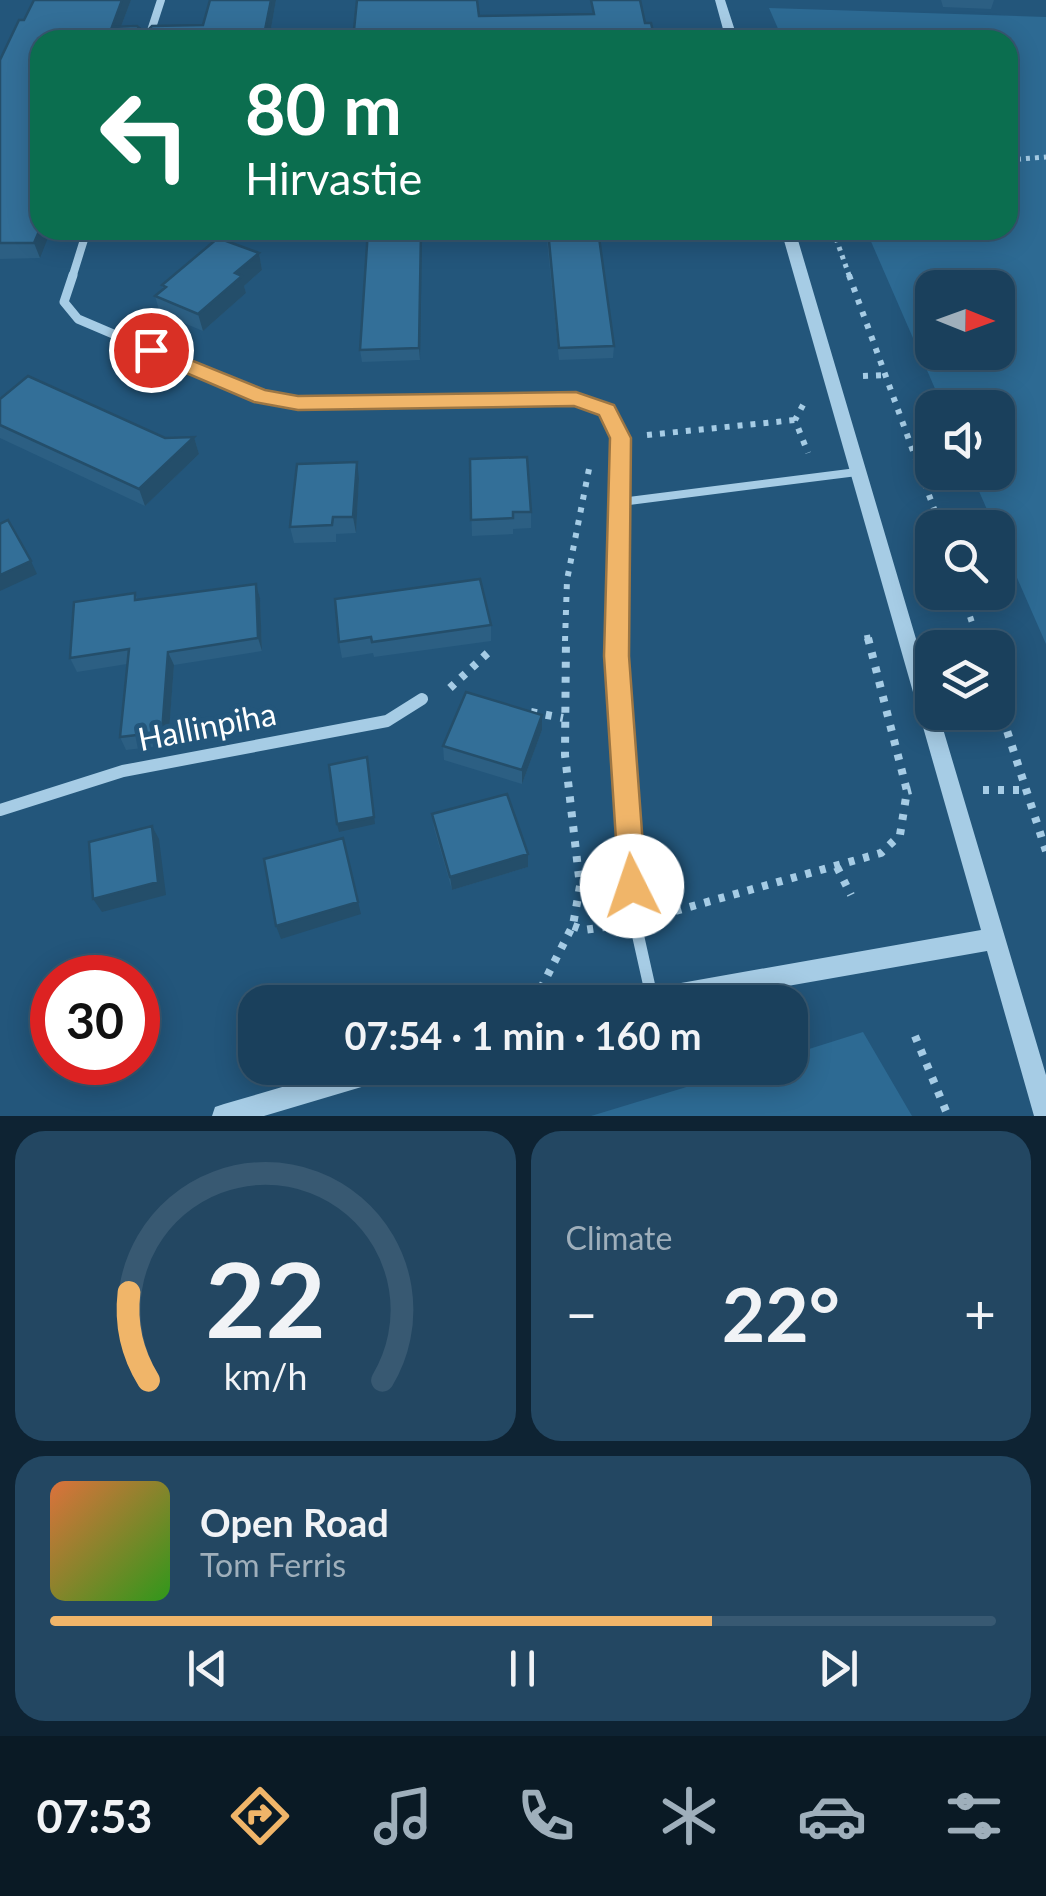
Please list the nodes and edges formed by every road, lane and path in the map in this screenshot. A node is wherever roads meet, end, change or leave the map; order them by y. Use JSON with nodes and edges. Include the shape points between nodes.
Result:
{"nodes":[{"id":1,"x":161,"y":0,"type":"edge"},
{"id":2,"x":720,"y":0,"type":"edge"},
{"id":3,"x":151,"y":30,"type":"edge"},
{"id":4,"x":729,"y":30,"type":"edge"},
{"id":5,"x":1046,"y":157,"type":"edge"},
{"id":6,"x":1018,"y":159,"type":"edge"},
{"id":7,"x":84,"y":240,"type":"edge"},
{"id":8,"x":791,"y":240,"type":"edge"},
{"id":9,"x":837,"y":240,"type":"edge"},
{"id":10,"x":857,"y":472,"type":"junction"},
{"id":11,"x":621,"y":502,"type":"junction"},
{"id":12,"x":934,"y":510,"type":"edge"},
{"id":13,"x":492,"y":649,"type":"edge"},
{"id":14,"x":422,"y":699,"type":"dead end"},
{"id":15,"x":459,"y":699,"type":"edge"},
{"id":16,"x":512,"y":709,"type":"edge"},
{"id":17,"x":564,"y":718,"type":"dead end"},
{"id":18,"x":1007,"y":730,"type":"edge"},
{"id":19,"x":950,"y":789,"type":"junction"},
{"id":20,"x":1027,"y":790,"type":"junction"},
{"id":21,"x":0,"y":810,"type":"edge"},
{"id":22,"x":1046,"y":851,"type":"edge"},
{"id":23,"x":837,"y":867,"type":"junction"},
{"id":24,"x":851,"y":896,"type":"dead end"},
{"id":25,"x":635,"y":922,"type":"junction"},
{"id":26,"x":573,"y":926,"type":"dead end"},
{"id":27,"x":993,"y":939,"type":"junction"},
{"id":28,"x":642,"y":985,"type":"edge"},
{"id":29,"x":734,"y":985,"type":"edge"},
{"id":30,"x":915,"y":1036,"type":"dead end"},
{"id":31,"x":328,"y":1085,"type":"edge"},
{"id":32,"x":224,"y":1116,"type":"edge"},
{"id":33,"x":948,"y":1116,"type":"edge"},
{"id":34,"x":1046,"y":1116,"type":"edge"}],
"edges":[{"from":1,"to":3,"type":"street"},
{"from":2,"to":4,"type":"street"},
{"from":5,"to":6,"type":"path"},
{"from":7,"to":11,"type":"street","via":[[64,302],[78,320],[261,397],[298,403],[576,399],[607,410],[621,438]]},
{"from":8,"to":10,"type":"street"},
{"from":9,"to":12,"type":"path"},
{"from":10,"to":11,"type":"lane"},
{"from":10,"to":19,"type":"street"},
{"from":11,"to":25,"type":"street","via":[[616,656]]},
{"from":13,"to":15,"type":"path","via":[[442,696]]},
{"from":14,"to":21,"type":"street","name":"Hallinpiha","via":[[386,721],[124,771]]},
{"from":16,"to":17,"type":"path"},
{"from":18,"to":20,"type":"path"},
{"from":19,"to":20,"type":"path"},
{"from":19,"to":23,"type":"path","via":[[907,790],[900,835],[881,852]]},
{"from":19,"to":27,"type":"street"},
{"from":20,"to":22,"type":"path"},
{"from":23,"to":24,"type":"path"},
{"from":23,"to":25,"type":"path"},
{"from":25,"to":26,"type":"path"},
{"from":25,"to":28,"type":"street"},
{"from":27,"to":29,"type":"street"},
{"from":27,"to":34,"type":"street"},
{"from":30,"to":33,"type":"path"},
{"from":31,"to":32,"type":"street"}]}
